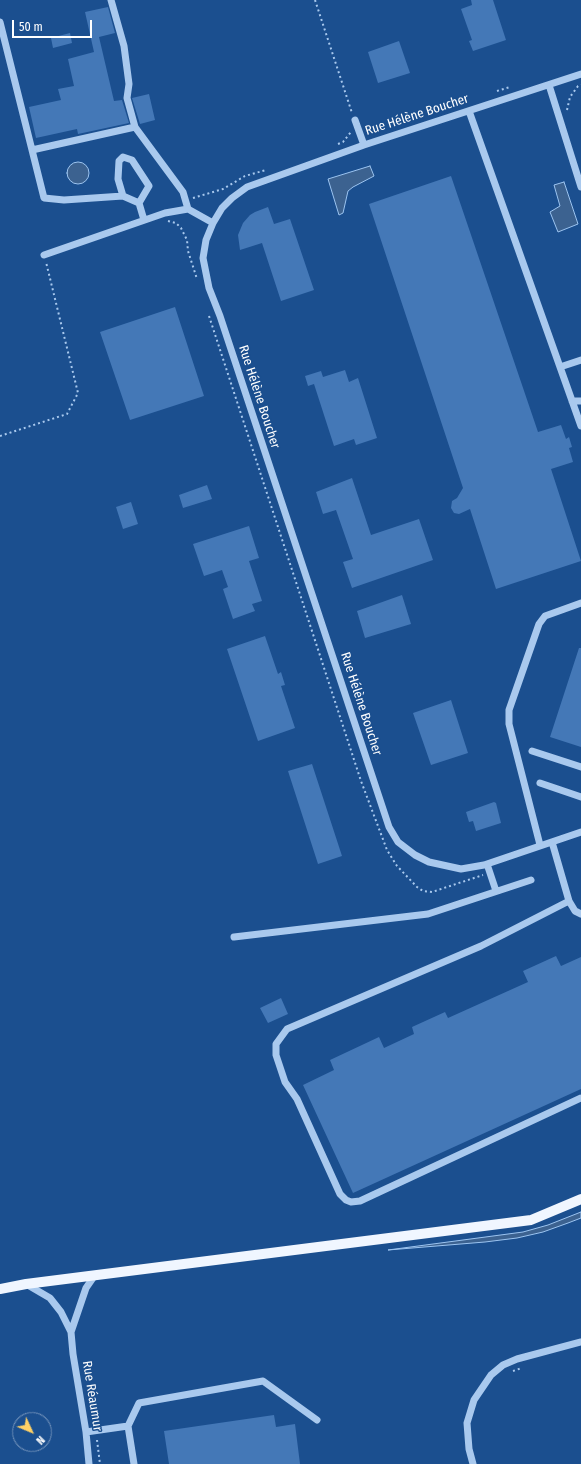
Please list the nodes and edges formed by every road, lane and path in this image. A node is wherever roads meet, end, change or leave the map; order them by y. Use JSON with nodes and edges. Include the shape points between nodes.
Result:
{"nodes":[{"id":1,"x":111,"y":0,"type":"edge"},
{"id":2,"x":315,"y":0,"type":"edge"},
{"id":3,"x":0,"y":22,"type":"edge"},
{"id":4,"x":581,"y":74,"type":"edge"},
{"id":5,"x":581,"y":84,"type":"edge"},
{"id":6,"x":549,"y":85,"type":"junction"},
{"id":7,"x":469,"y":111,"type":"junction"},
{"id":8,"x":567,"y":114,"type":"dead end"},
{"id":9,"x":355,"y":120,"type":"joint"},
{"id":10,"x":135,"y":127,"type":"junction"},
{"id":11,"x":364,"y":145,"type":"junction"},
{"id":12,"x":32,"y":150,"type":"junction"},
{"id":13,"x":581,"y":187,"type":"edge"},
{"id":14,"x":123,"y":196,"type":"junction"},
{"id":15,"x":139,"y":203,"type":"junction"},
{"id":16,"x":188,"y":209,"type":"junction"},
{"id":17,"x":144,"y":220,"type":"junction"},
{"id":18,"x":213,"y":223,"type":"junction"},
{"id":19,"x":44,"y":255,"type":"joint"},
{"id":20,"x":581,"y":360,"type":"edge"},
{"id":21,"x":560,"y":367,"type":"junction"},
{"id":22,"x":572,"y":401,"type":"junction"},
{"id":23,"x":581,"y":401,"type":"edge"},
{"id":24,"x":581,"y":426,"type":"edge"},
{"id":25,"x":0,"y":436,"type":"edge"},
{"id":26,"x":581,"y":603,"type":"edge"},
{"id":27,"x":532,"y":751,"type":"dead end"},
{"id":28,"x":581,"y":767,"type":"edge"},
{"id":29,"x":540,"y":782,"type":"dead end"},
{"id":30,"x":581,"y":797,"type":"edge"},
{"id":31,"x":581,"y":832,"type":"edge"},
{"id":32,"x":552,"y":842,"type":"junction"},
{"id":33,"x":540,"y":845,"type":"junction"},
{"id":34,"x":487,"y":864,"type":"junction"},
{"id":35,"x":532,"y":880,"type":"dead end"},
{"id":36,"x":496,"y":891,"type":"junction"},
{"id":37,"x":569,"y":901,"type":"junction"},
{"id":38,"x":581,"y":914,"type":"edge"},
{"id":39,"x":234,"y":937,"type":"dead end"},
{"id":40,"x":581,"y":1098,"type":"edge"},
{"id":41,"x":581,"y":1199,"type":"edge"},
{"id":42,"x":95,"y":1275,"type":"junction"},
{"id":43,"x":26,"y":1284,"type":"junction"},
{"id":44,"x":0,"y":1289,"type":"edge"},
{"id":45,"x":72,"y":1332,"type":"junction"},
{"id":46,"x":581,"y":1342,"type":"edge"},
{"id":47,"x":527,"y":1366,"type":"dead end"},
{"id":48,"x":508,"y":1374,"type":"dead end"},
{"id":49,"x":317,"y":1420,"type":"dead end"},
{"id":50,"x":128,"y":1426,"type":"junction"},
{"id":51,"x":96,"y":1430,"type":"junction"},
{"id":52,"x":86,"y":1432,"type":"junction"},
{"id":53,"x":89,"y":1464,"type":"edge"},
{"id":54,"x":100,"y":1464,"type":"edge"},
{"id":55,"x":134,"y":1464,"type":"edge"},
{"id":56,"x":473,"y":1464,"type":"edge"}],
"edges":[{"from":1,"to":10,"type":"street","via":[[124,46],[130,84],[127,98]]},
{"from":2,"to":9,"type":"path"},
{"from":3,"to":12,"type":"street"},
{"from":4,"to":6,"type":"street","name":"Rue Hélène Boucher"},
{"from":5,"to":8,"type":"path","via":[[570,97],[566,108]]},
{"from":6,"to":7,"type":"street","name":"Rue Hélène Boucher"},
{"from":6,"to":13,"type":"street"},
{"from":7,"to":11,"type":"street","name":"Rue Hélène Boucher"},
{"from":7,"to":21,"type":"street"},
{"from":9,"to":11,"type":"street"},
{"from":10,"to":12,"type":"street"},
{"from":10,"to":16,"type":"street","via":[[183,192]]},
{"from":11,"to":18,"type":"street","name":"Rue Hélène Boucher","via":[[247,187],[222,208]]},
{"from":12,"to":14,"type":"street","via":[[44,198],[64,200]]},
{"from":14,"to":15,"type":"street"},
{"from":14,"to":15,"type":"street","via":[[118,179],[119,161],[124,156],[132,160],[149,186]]},
{"from":15,"to":17,"type":"street"},
{"from":16,"to":17,"type":"street"},
{"from":16,"to":18,"type":"street"},
{"from":17,"to":19,"type":"street"},
{"from":18,"to":34,"type":"street","name":"Rue Hélène Boucher","via":[[206,240],[203,258],[209,288],[389,827],[398,842],[429,862],[461,869]]},
{"from":19,"to":25,"type":"path","via":[[78,393],[67,414]]},
{"from":20,"to":21,"type":"street"},
{"from":21,"to":22,"type":"street"},
{"from":22,"to":23,"type":"street"},
{"from":22,"to":24,"type":"street"},
{"from":26,"to":33,"type":"street","via":[[545,616],[539,624],[509,710],[509,724]]},
{"from":27,"to":28,"type":"street"},
{"from":29,"to":30,"type":"street"},
{"from":31,"to":32,"type":"street","name":"Rue Hélène Boucher"},
{"from":32,"to":33,"type":"street","name":"Rue Hélène Boucher"},
{"from":32,"to":37,"type":"street"},
{"from":33,"to":34,"type":"street","name":"Rue Hélène Boucher"},
{"from":34,"to":36,"type":"street"},
{"from":35,"to":36,"type":"street"},
{"from":36,"to":39,"type":"street","via":[[428,914]]},
{"from":37,"to":38,"type":"street","via":[[575,911]]},
{"from":37,"to":40,"type":"street","via":[[481,946],[287,1029],[276,1044],[276,1055],[285,1082],[297,1099],[340,1194],[351,1202],[360,1201]]},
{"from":41,"to":42,"type":"main road","via":[[531,1220]]},
{"from":42,"to":43,"type":"main road"},
{"from":42,"to":45,"type":"street","name":"Rue Réaumur","via":[[86,1288]]},
{"from":43,"to":44,"type":"main road"},
{"from":43,"to":45,"type":"street","name":"Rue Réaumur","via":[[50,1298]]},
{"from":45,"to":52,"type":"street","name":"Rue Réaumur","via":[[73,1354]]},
{"from":46,"to":56,"type":"street","via":[[517,1359],[491,1375],[474,1400],[467,1423]]},
{"from":47,"to":48,"type":"path"},
{"from":49,"to":50,"type":"street","via":[[263,1382],[139,1404]]},
{"from":50,"to":51,"type":"street"},
{"from":50,"to":55,"type":"street"},
{"from":51,"to":52,"type":"street"},
{"from":51,"to":54,"type":"path"},
{"from":52,"to":53,"type":"street","name":"Rue Réaumur"}]}
